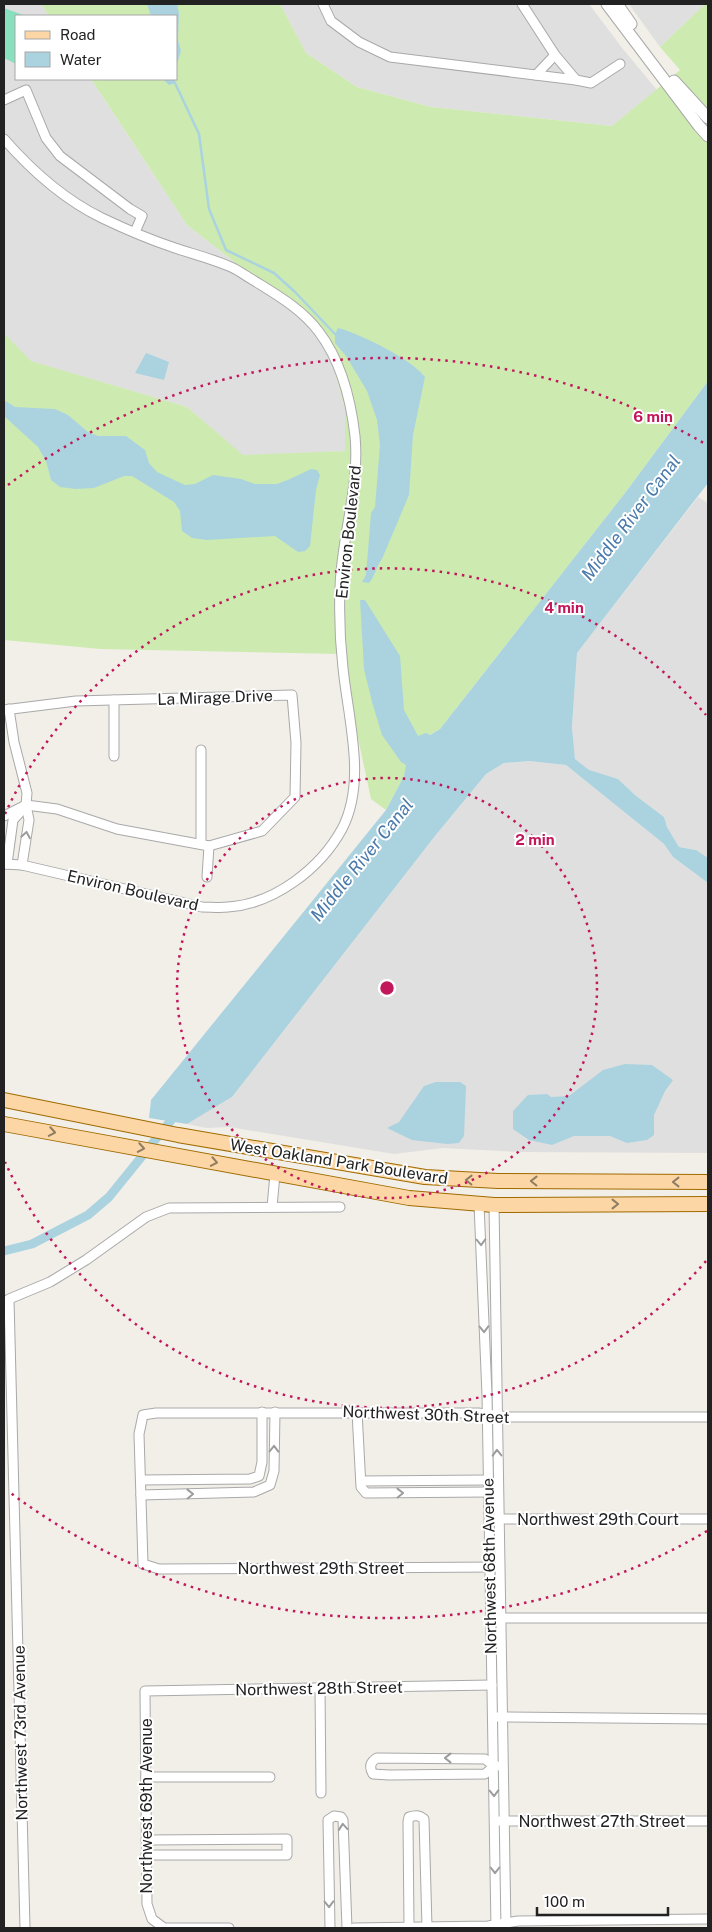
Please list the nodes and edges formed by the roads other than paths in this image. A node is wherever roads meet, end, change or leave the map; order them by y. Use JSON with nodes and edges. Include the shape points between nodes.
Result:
{"nodes":[{"id":1,"x":324,"y":4,"type":"edge"},
{"id":2,"x":522,"y":4,"type":"edge"},
{"id":3,"x":607,"y":4,"type":"edge"},
{"id":4,"x":617,"y":4,"type":"edge"},
{"id":5,"x":555,"y":55,"type":"junction"},
{"id":6,"x":620,"y":64,"type":"dead end"},
{"id":7,"x":536,"y":75,"type":"junction"},
{"id":8,"x":576,"y":80,"type":"junction"},
{"id":9,"x":4,"y":100,"type":"edge"},
{"id":10,"x":708,"y":118,"type":"edge"},
{"id":11,"x":708,"y":136,"type":"edge"},
{"id":12,"x":4,"y":139,"type":"edge"},
{"id":13,"x":135,"y":232,"type":"junction"},
{"id":14,"x":114,"y":700,"type":"junction"},
{"id":15,"x":6,"y":709,"type":"edge"},
{"id":16,"x":201,"y":750,"type":"dead end"},
{"id":17,"x":114,"y":756,"type":"dead end"},
{"id":18,"x":26,"y":805,"type":"junction"},
{"id":19,"x":4,"y":816,"type":"edge"},
{"id":20,"x":205,"y":845,"type":"junction"},
{"id":21,"x":5,"y":864,"type":"edge"},
{"id":22,"x":22,"y":865,"type":"junction"},
{"id":23,"x":207,"y":877,"type":"dead end"},
{"id":24,"x":5,"y":1103,"type":"edge"},
{"id":25,"x":4,"y":1124,"type":"edge"},
{"id":26,"x":275,"y":1174,"type":"junction"},
{"id":27,"x":708,"y":1182,"type":"edge"},
{"id":28,"x":479,"y":1204,"type":"junction"},
{"id":29,"x":708,"y":1204,"type":"edge"},
{"id":30,"x":494,"y":1205,"type":"junction"},
{"id":31,"x":272,"y":1207,"type":"junction"},
{"id":32,"x":340,"y":1207,"type":"dead end"},
{"id":33,"x":262,"y":1412,"type":"junction"},
{"id":34,"x":275,"y":1412,"type":"junction"},
{"id":35,"x":357,"y":1412,"type":"junction"},
{"id":36,"x":491,"y":1414,"type":"junction"},
{"id":37,"x":708,"y":1417,"type":"edge"},
{"id":38,"x":141,"y":1480,"type":"junction"},
{"id":39,"x":488,"y":1480,"type":"junction"},
{"id":40,"x":361,"y":1481,"type":"junction"},
{"id":41,"x":488,"y":1492,"type":"junction"},
{"id":42,"x":141,"y":1495,"type":"junction"},
{"id":43,"x":493,"y":1519,"type":"junction"},
{"id":44,"x":708,"y":1519,"type":"edge"},
{"id":45,"x":489,"y":1567,"type":"junction"},
{"id":46,"x":499,"y":1567,"type":"junction"},
{"id":47,"x":495,"y":1618,"type":"junction"},
{"id":48,"x":708,"y":1618,"type":"edge"},
{"id":49,"x":492,"y":1684,"type":"junction"},
{"id":50,"x":320,"y":1688,"type":"junction"},
{"id":51,"x":145,"y":1691,"type":"joint"},
{"id":52,"x":492,"y":1717,"type":"junction"},
{"id":53,"x":502,"y":1717,"type":"junction"},
{"id":54,"x":708,"y":1719,"type":"edge"},
{"id":55,"x":498,"y":1766,"type":"junction"},
{"id":56,"x":270,"y":1777,"type":"dead end"},
{"id":57,"x":146,"y":1778,"type":"junction"},
{"id":58,"x":321,"y":1793,"type":"dead end"},
{"id":59,"x":500,"y":1821,"type":"junction"},
{"id":60,"x":708,"y":1821,"type":"edge"},
{"id":61,"x":146,"y":1840,"type":"junction"},
{"id":62,"x":328,"y":1852,"type":"junction"},
{"id":63,"x":344,"y":1852,"type":"junction"},
{"id":64,"x":146,"y":1855,"type":"junction"},
{"id":65,"x":346,"y":1885,"type":"junction"},
{"id":66,"x":329,"y":1886,"type":"junction"},
{"id":67,"x":708,"y":1919,"type":"edge"},
{"id":68,"x":496,"y":1926,"type":"edge"},
{"id":69,"x":506,"y":1926,"type":"edge"},
{"id":70,"x":409,"y":1927,"type":"junction"},
{"id":71,"x":427,"y":1927,"type":"junction"},
{"id":72,"x":25,"y":1928,"type":"edge"},
{"id":73,"x":229,"y":1928,"type":"edge"},
{"id":74,"x":330,"y":1928,"type":"edge"},
{"id":75,"x":347,"y":1928,"type":"edge"},
{"id":76,"x":354,"y":1928,"type":"edge"}],
"edges":[{"from":1,"to":7,"type":"street","via":[[331,21],[359,42],[390,57]]},
{"from":2,"to":5,"type":"street"},
{"from":3,"to":11,"type":"street"},
{"from":4,"to":10,"type":"street","via":[[676,83]]},
{"from":5,"to":7,"type":"street"},
{"from":5,"to":8,"type":"street"},
{"from":6,"to":8,"type":"street","via":[[591,83]]},
{"from":7,"to":8,"type":"street"},
{"from":9,"to":13,"type":"street","via":[[26,90],[46,138],[60,156],[142,216]]},
{"from":12,"to":13,"type":"street","name":"Environ Boulevard","via":[[29,167],[66,197],[101,218]]},
{"from":13,"to":22,"type":"street","name":"Environ Boulevard","via":[[231,267],[287,301],[319,332],[345,385],[355,436],[352,498],[340,587],[342,666],[355,767],[352,799],[342,828],[303,876],[285,889],[260,900],[231,907],[202,907],[176,902]]},
{"from":14,"to":15,"type":"street","name":"La Mirage Drive"},
{"from":14,"to":17,"type":"street"},
{"from":14,"to":20,"type":"street","name":"La Mirage Drive","via":[[292,695],[296,743],[295,797],[262,831]]},
{"from":15,"to":18,"type":"street","name":"La Mirage Drive","via":[[28,793]]},
{"from":16,"to":20,"type":"street"},
{"from":18,"to":19,"type":"street"},
{"from":18,"to":20,"type":"street","name":"La Mirage Drive","via":[[57,809],[116,829]]},
{"from":18,"to":21,"type":"street","via":[[13,820]]},
{"from":22,"to":18,"type":"street","name":"La Mirage Drive","one_way":true,"via":[[29,820]]},
{"from":20,"to":23,"type":"street"},
{"from":21,"to":22,"type":"street","name":"Environ Boulevard"},
{"from":27,"to":24,"type":"main road","name":"West Oakland Park Boulevard","one_way":true,"via":[[456,1180],[398,1173]]},
{"from":25,"to":26,"type":"main road","name":"West Oakland Park Boulevard","one_way":true},
{"from":26,"to":28,"type":"main road","name":"West Oakland Park Boulevard","via":[[402,1197]]},
{"from":26,"to":31,"type":"street"},
{"from":28,"to":30,"type":"main road","name":"West Oakland Park Boulevard"},
{"from":28,"to":36,"type":"street","name":"Northwest 68th Avenue","one_way":true},
{"from":30,"to":29,"type":"main road","name":"West Oakland Park Boulevard","one_way":true},
{"from":30,"to":36,"type":"street","name":"Northwest 68th Avenue"},
{"from":31,"to":32,"type":"street"},
{"from":31,"to":72,"type":"street","name":"Northwest 73rd Avenue","via":[[169,1208],[155,1212],[50,1282],[10,1298]]},
{"from":33,"to":34,"type":"street","name":"Northwest 30th Street"},
{"from":33,"to":38,"type":"street","via":[[259,1476],[250,1480]]},
{"from":33,"to":38,"type":"street","name":"Northwest 30th Street","via":[[156,1413],[143,1416],[139,1434]]},
{"from":34,"to":35,"type":"street","name":"Northwest 30th Street"},
{"from":42,"to":34,"type":"street","one_way":true,"via":[[254,1492],[270,1485],[274,1471]]},
{"from":35,"to":36,"type":"street","name":"Northwest 30th Street"},
{"from":35,"to":40,"type":"street"},
{"from":36,"to":37,"type":"street","name":"Northwest 30th Street","via":[[509,1417]]},
{"from":36,"to":39,"type":"street","name":"Northwest 68th Avenue"},
{"from":43,"to":36,"type":"street","name":"Northwest 68th Avenue","one_way":true},
{"from":38,"to":42,"type":"street"},
{"from":39,"to":40,"type":"street"},
{"from":39,"to":41,"type":"street","name":"Northwest 68th Avenue"},
{"from":40,"to":41,"type":"street","one_way":true,"via":[[366,1493]]},
{"from":41,"to":43,"type":"street","name":"Northwest 68th Avenue"},
{"from":42,"to":45,"type":"street","name":"Northwest 29th Street","via":[[143,1564],[159,1570]]},
{"from":43,"to":44,"type":"street","name":"Northwest 29th Court"},
{"from":43,"to":45,"type":"street","name":"Northwest 68th Avenue"},
{"from":43,"to":46,"type":"street","name":"Northwest 68th Avenue"},
{"from":45,"to":46,"type":"street","name":"Northwest 29th Street"},
{"from":45,"to":47,"type":"street","name":"Northwest 68th Avenue"},
{"from":46,"to":47,"type":"street","name":"Northwest 68th Avenue"},
{"from":47,"to":48,"type":"street"},
{"from":47,"to":49,"type":"street","name":"Northwest 68th Avenue"},
{"from":47,"to":53,"type":"street","name":"Northwest 68th Avenue"},
{"from":49,"to":50,"type":"street","name":"Northwest 28th Street"},
{"from":49,"to":52,"type":"street","name":"Northwest 68th Avenue"},
{"from":50,"to":51,"type":"street","name":"Northwest 28th Street"},
{"from":50,"to":58,"type":"street"},
{"from":51,"to":57,"type":"street","name":"Northwest 69th Avenue"},
{"from":52,"to":53,"type":"street"},
{"from":52,"to":55,"type":"street","name":"Northwest 68th Avenue"},
{"from":53,"to":54,"type":"street"},
{"from":53,"to":55,"type":"street","name":"Northwest 68th Avenue"},
{"from":55,"to":55,"type":"street","one_way":true,"via":[[485,1759],[386,1758],[377,1758],[370,1766],[373,1774],[389,1775],[485,1774]]},
{"from":55,"to":59,"type":"street","name":"Northwest 68th Avenue"},
{"from":56,"to":57,"type":"street"},
{"from":57,"to":61,"type":"street","name":"Northwest 69th Avenue"},
{"from":59,"to":60,"type":"street","name":"Northwest 27th Street"},
{"from":59,"to":68,"type":"street","name":"Northwest 68th Avenue","one_way":true},
{"from":59,"to":69,"type":"street","name":"Northwest 68th Avenue"},
{"from":61,"to":64,"type":"street","name":"Northwest 69th Avenue"},
{"from":61,"to":64,"type":"street","via":[[287,1839],[287,1855]]},
{"from":62,"to":63,"type":"street"},
{"from":63,"to":62,"type":"street","one_way":true,"via":[[343,1820],[334,1816],[328,1820]]},
{"from":62,"to":66,"type":"street"},
{"from":63,"to":65,"type":"street"},
{"from":64,"to":73,"type":"street","name":"Northwest 69th Avenue","via":[[147,1904],[152,1919],[164,1928]]},
{"from":65,"to":66,"type":"street"},
{"from":65,"to":75,"type":"street"},
{"from":66,"to":74,"type":"street","one_way":true},
{"from":67,"to":69,"type":"street","via":[[518,1921]]},
{"from":68,"to":69,"type":"street"},
{"from":68,"to":71,"type":"street"},
{"from":70,"to":71,"type":"street"},
{"from":70,"to":71,"type":"street","via":[[408,1822],[414,1815],[424,1819]]},
{"from":70,"to":76,"type":"street"}]}
